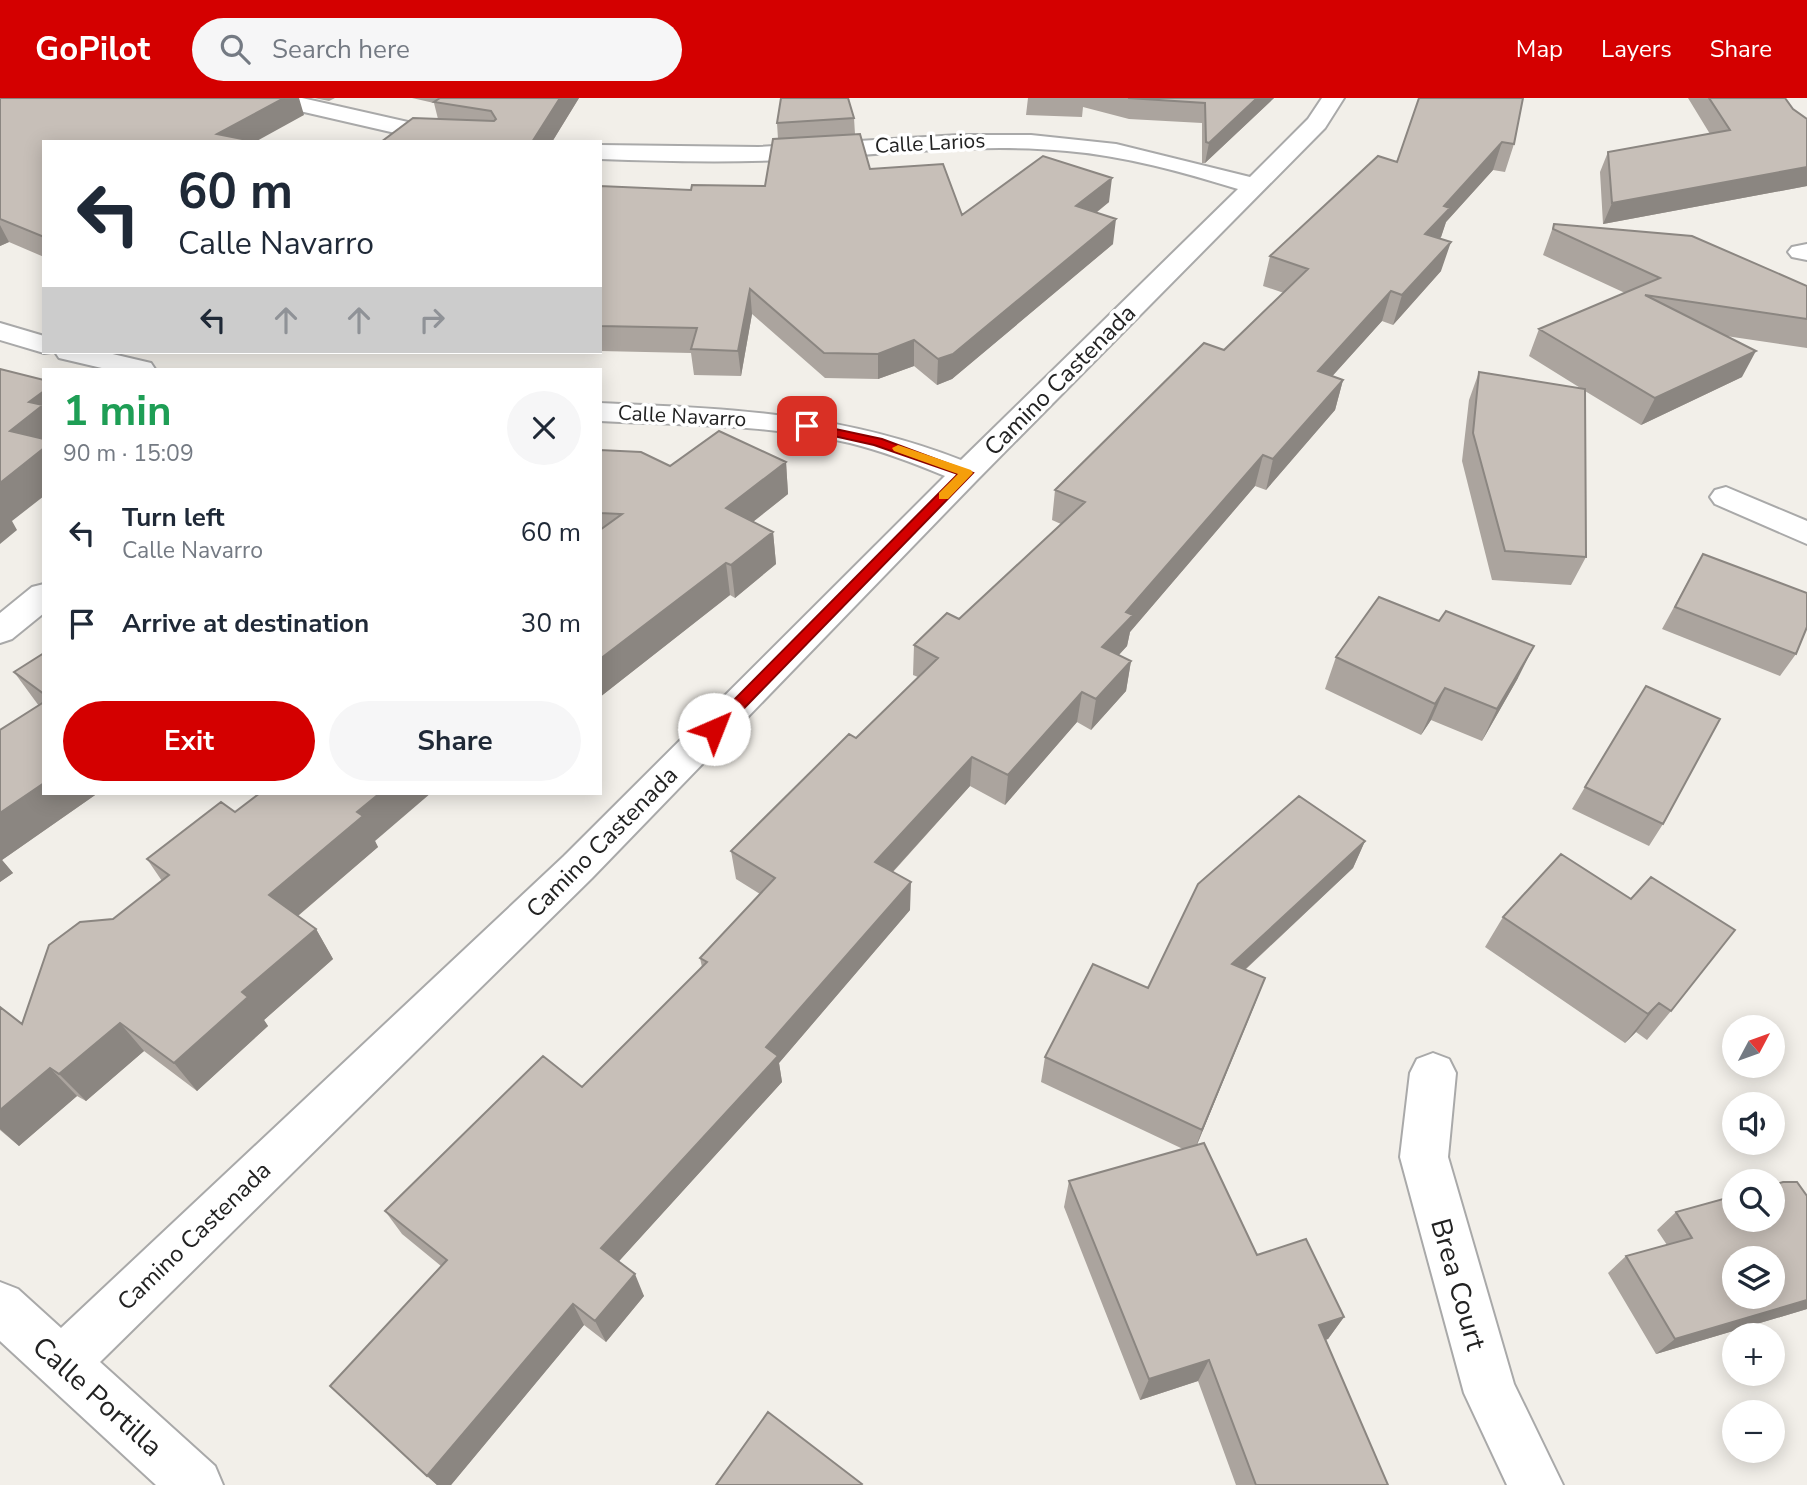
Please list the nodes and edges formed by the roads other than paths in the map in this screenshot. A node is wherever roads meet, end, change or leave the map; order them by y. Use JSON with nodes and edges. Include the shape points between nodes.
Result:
{"nodes":[{"id":1,"x":273,"y":98,"type":"edge"},
{"id":2,"x":1333,"y":98,"type":"edge"},
{"id":3,"x":474,"y":140,"type":"edge"},
{"id":4,"x":602,"y":152,"type":"edge"},
{"id":5,"x":1255,"y":186,"type":"junction"},
{"id":6,"x":0,"y":331,"type":"edge"},
{"id":7,"x":42,"y":344,"type":"edge"},
{"id":8,"x":77,"y":354,"type":"edge"},
{"id":9,"x":137,"y":368,"type":"edge"},
{"id":10,"x":602,"y":412,"type":"edge"},
{"id":11,"x":967,"y":473,"type":"junction"},
{"id":12,"x":1726,"y":497,"type":"dead end"},
{"id":13,"x":1807,"y":534,"type":"edge"},
{"id":14,"x":42,"y":597,"type":"edge"},
{"id":15,"x":0,"y":631,"type":"edge"},
{"id":16,"x":1433,"y":1073,"type":"dead end"},
{"id":17,"x":0,"y":1307,"type":"edge"},
{"id":18,"x":62,"y":1363,"type":"junction"},
{"id":19,"x":196,"y":1485,"type":"edge"},
{"id":20,"x":1536,"y":1485,"type":"edge"}],
"edges":[{"from":1,"to":3,"type":"street"},
{"from":2,"to":5,"type":"street","name":"Camino Castenada","via":[[1317,122]]},
{"from":4,"to":5,"type":"street","name":"Calle Larios","via":[[770,153],[943,140],[1029,141],[1114,150]]},
{"from":5,"to":11,"type":"street","name":"Camino Castenada"},
{"from":6,"to":7,"type":"street"},
{"from":8,"to":9,"type":"street"},
{"from":10,"to":11,"type":"street","name":"Calle Navarro","via":[[819,428]]},
{"from":11,"to":18,"type":"street","name":"Camino Castenada","via":[[578,867]]},
{"from":12,"to":13,"type":"street"},
{"from":14,"to":15,"type":"street"},
{"from":16,"to":20,"type":"street","name":"Brea Court","via":[[1424,1157],[1490,1393]]},
{"from":17,"to":18,"type":"street","name":"Calle Portilla"},
{"from":18,"to":19,"type":"street","name":"Calle Portilla"}]}
